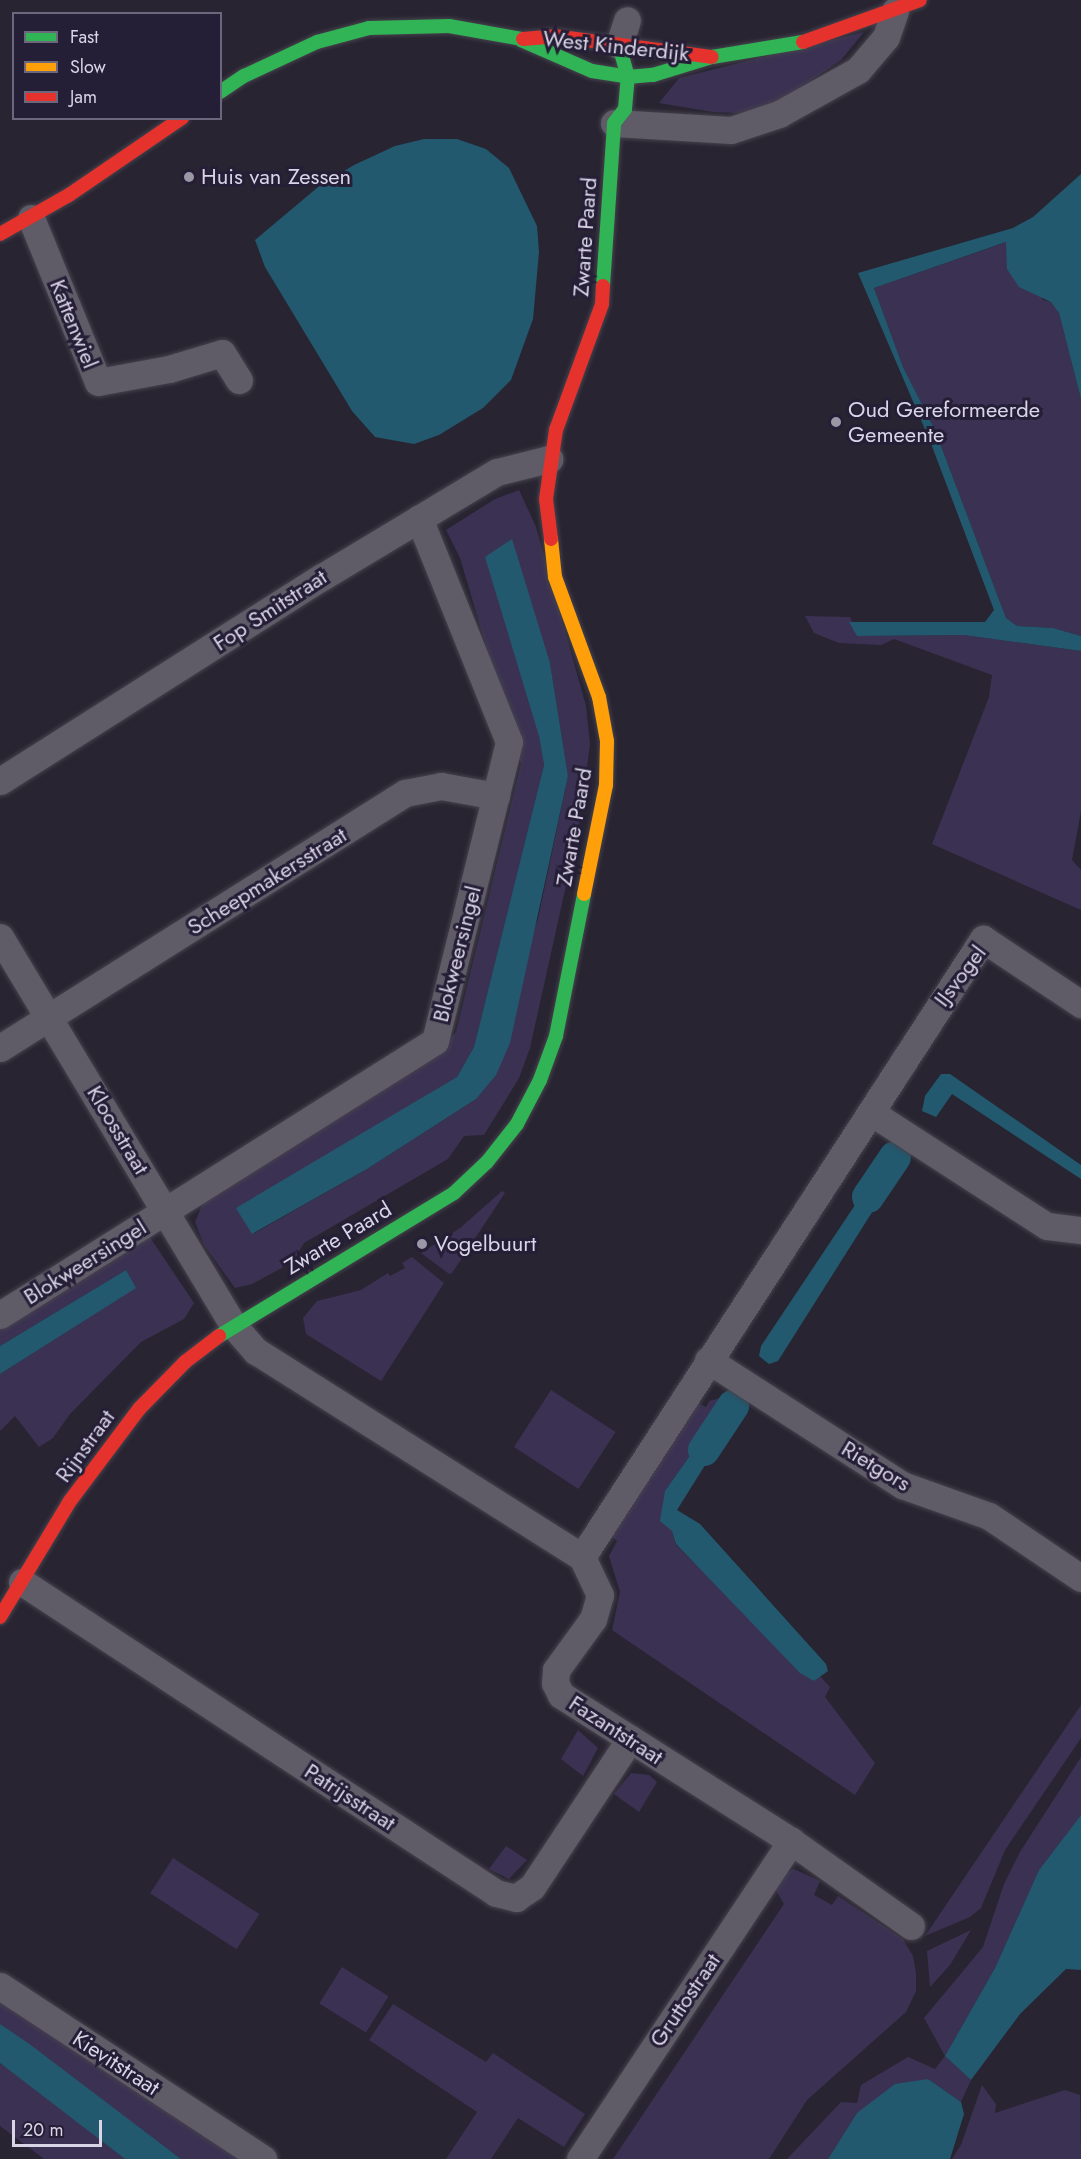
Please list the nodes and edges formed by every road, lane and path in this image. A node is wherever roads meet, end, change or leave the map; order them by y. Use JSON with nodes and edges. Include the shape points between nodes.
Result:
{"nodes":[{"id":1,"x":920,"y":0,"type":"edge"},
{"id":2,"x":895,"y":11,"type":"junction"},
{"id":3,"x":623,"y":32,"type":"junction"},
{"id":4,"x":519,"y":39,"type":"junction"},
{"id":5,"x":712,"y":57,"type":"junction"},
{"id":6,"x":628,"y":77,"type":"junction"},
{"id":7,"x":602,"y":79,"type":"junction"},
{"id":8,"x":222,"y":91,"type":"edge"},
{"id":9,"x":611,"y":118,"type":"junction"},
{"id":10,"x":179,"y":120,"type":"edge"},
{"id":11,"x":31,"y":218,"type":"junction"},
{"id":12,"x":0,"y":234,"type":"edge"},
{"id":13,"x":239,"y":380,"type":"dead end"},
{"id":14,"x":549,"y":459,"type":"junction"},
{"id":15,"x":419,"y":518,"type":"junction"},
{"id":16,"x":0,"y":780,"type":"edge"},
{"id":17,"x":496,"y":796,"type":"junction"},
{"id":18,"x":0,"y":937,"type":"edge"},
{"id":19,"x":1081,"y":1004,"type":"edge"},
{"id":20,"x":51,"y":1018,"type":"junction"},
{"id":21,"x":0,"y":1048,"type":"edge"},
{"id":22,"x":872,"y":1113,"type":"junction"},
{"id":23,"x":166,"y":1212,"type":"junction"},
{"id":24,"x":1081,"y":1230,"type":"edge"},
{"id":25,"x":0,"y":1315,"type":"edge"},
{"id":26,"x":233,"y":1325,"type":"junction"},
{"id":27,"x":708,"y":1360,"type":"junction"},
{"id":28,"x":582,"y":1557,"type":"junction"},
{"id":29,"x":1081,"y":1578,"type":"edge"},
{"id":30,"x":22,"y":1582,"type":"junction"},
{"id":31,"x":0,"y":1617,"type":"edge"},
{"id":32,"x":630,"y":1739,"type":"junction"},
{"id":33,"x":791,"y":1841,"type":"junction"},
{"id":34,"x":911,"y":1926,"type":"dead end"},
{"id":35,"x":0,"y":1986,"type":"edge"},
{"id":36,"x":263,"y":2159,"type":"edge"},
{"id":37,"x":580,"y":2159,"type":"edge"}],
"edges":[{"from":1,"to":2,"type":"street","name":"West Kinderdijk"},
{"from":2,"to":5,"type":"street","name":"West Kinderdijk","via":[[812,41]]},
{"from":2,"to":9,"type":"street","via":[[886,37],[858,70],[779,114],[731,130]]},
{"from":3,"to":4,"type":"street","name":"West Kinderdijk"},
{"from":3,"to":5,"type":"street","name":"West Kinderdijk"},
{"from":3,"to":6,"type":"street"},
{"from":3,"to":7,"type":"street"},
{"from":4,"to":7,"type":"street","name":"West Kinderdijk"},
{"from":4,"to":8,"type":"street","name":"West Kinderdijk","via":[[449,26],[369,28],[317,42],[244,76]]},
{"from":5,"to":6,"type":"street","name":"West Kinderdijk","via":[[680,69]]},
{"from":6,"to":7,"type":"street","name":"West Kinderdijk"},
{"from":6,"to":9,"type":"street","name":"Zwarte Paard","via":[[625,109]]},
{"from":9,"to":14,"type":"street","name":"Zwarte Paard","via":[[602,304]]},
{"from":10,"to":11,"type":"street"},
{"from":11,"to":12,"type":"street"},
{"from":11,"to":13,"type":"street","name":"Kattenwiel","via":[[98,382],[169,369],[222,353]]},
{"from":14,"to":15,"type":"street","name":"Fop Smitstraat","via":[[497,472]]},
{"from":14,"to":26,"type":"street","name":"Zwarte Paard","via":[[548,540],[555,577],[599,697],[607,741],[606,785],[556,1036],[544,1069],[517,1124],[487,1162],[454,1193]]},
{"from":15,"to":16,"type":"street","name":"Fop Smitstraat"},
{"from":15,"to":17,"type":"street","name":"Blokweersingel","via":[[509,742]]},
{"from":17,"to":20,"type":"street","name":"Scheepmakersstraat","via":[[441,786],[405,793]]},
{"from":17,"to":23,"type":"street","name":"Blokweersingel","via":[[435,1041]]},
{"from":18,"to":20,"type":"street","name":"Kloosstraat"},
{"from":19,"to":22,"type":"street","name":"IJsvogel","via":[[983,939]]},
{"from":20,"to":21,"type":"street","name":"Scheepmakersstraat"},
{"from":20,"to":23,"type":"street","name":"Kloosstraat"},
{"from":22,"to":24,"type":"street","via":[[1047,1226]]},
{"from":22,"to":27,"type":"street"},
{"from":23,"to":25,"type":"street","name":"Blokweersingel"},
{"from":23,"to":26,"type":"street","name":"Kloosstraat"},
{"from":26,"to":28,"type":"street","name":"Fazantstraat","via":[[256,1351]]},
{"from":26,"to":30,"type":"street","name":"Rijnstraat","via":[[185,1362],[139,1409],[70,1501]]},
{"from":27,"to":28,"type":"street"},
{"from":27,"to":29,"type":"street","name":"Rietgors","via":[[902,1485],[989,1516]]},
{"from":28,"to":32,"type":"street","name":"Fazantstraat","via":[[597,1581],[598,1607],[556,1670],[555,1683],[561,1695]]},
{"from":30,"to":31,"type":"street","name":"Rijnstraat"},
{"from":30,"to":32,"type":"street","name":"Patrijsstraat","via":[[496,1893],[516,1898],[532,1887]]},
{"from":32,"to":33,"type":"street","name":"Fazantstraat"},
{"from":33,"to":34,"type":"street","name":"Fazantstraat"},
{"from":33,"to":37,"type":"street","name":"Gruttostraat"},
{"from":35,"to":36,"type":"street","name":"Kievitstraat"}]}
